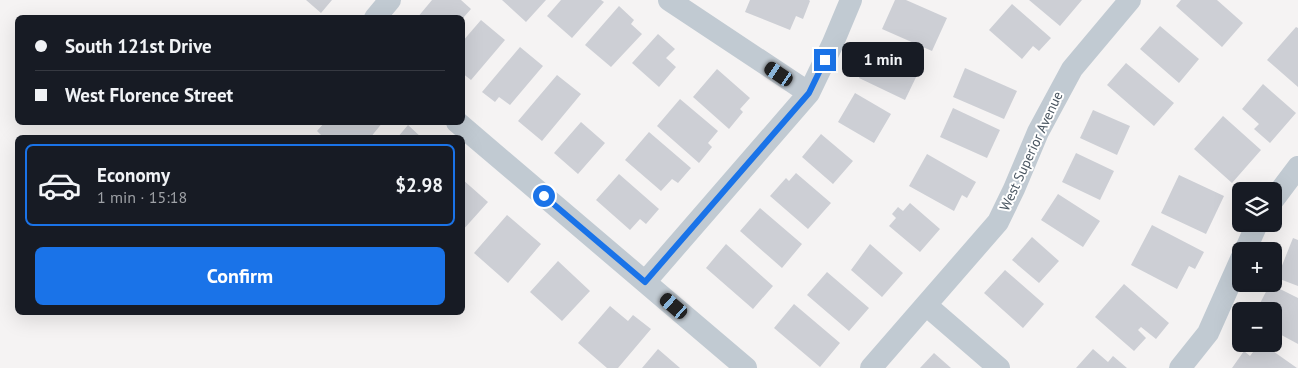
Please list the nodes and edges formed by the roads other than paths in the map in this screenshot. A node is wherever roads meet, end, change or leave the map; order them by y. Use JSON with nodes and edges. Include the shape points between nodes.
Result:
{"nodes":[{"id":1,"x":390,"y":0,"type":"edge"},
{"id":2,"x":669,"y":0,"type":"edge"},
{"id":3,"x":851,"y":0,"type":"edge"},
{"id":4,"x":1130,"y":0,"type":"edge"},
{"id":5,"x":378,"y":15,"type":"edge"},
{"id":6,"x":809,"y":93,"type":"junction"},
{"id":7,"x":461,"y":125,"type":"edge"},
{"id":8,"x":1298,"y":167,"type":"edge"},
{"id":9,"x":1282,"y":188,"type":"edge"},
{"id":10,"x":1232,"y":279,"type":"edge"},
{"id":11,"x":645,"y":282,"type":"junction"},
{"id":12,"x":926,"y":305,"type":"junction"},
{"id":13,"x":746,"y":368,"type":"edge"},
{"id":14,"x":871,"y":368,"type":"edge"},
{"id":15,"x":1000,"y":368,"type":"edge"},
{"id":16,"x":1180,"y":368,"type":"edge"}],
"edges":[{"from":1,"to":5,"type":"street"},
{"from":2,"to":6,"type":"street"},
{"from":3,"to":6,"type":"street"},
{"from":4,"to":12,"type":"street","name":"West Superior Avenue","via":[[1072,69],[1038,132],[998,222]]},
{"from":6,"to":11,"type":"street"},
{"from":7,"to":11,"type":"street"},
{"from":8,"to":9,"type":"street"},
{"from":10,"to":16,"type":"street","via":[[1208,333]]},
{"from":11,"to":13,"type":"street"},
{"from":12,"to":14,"type":"street","name":"West Superior Avenue"},
{"from":12,"to":15,"type":"street"}]}
